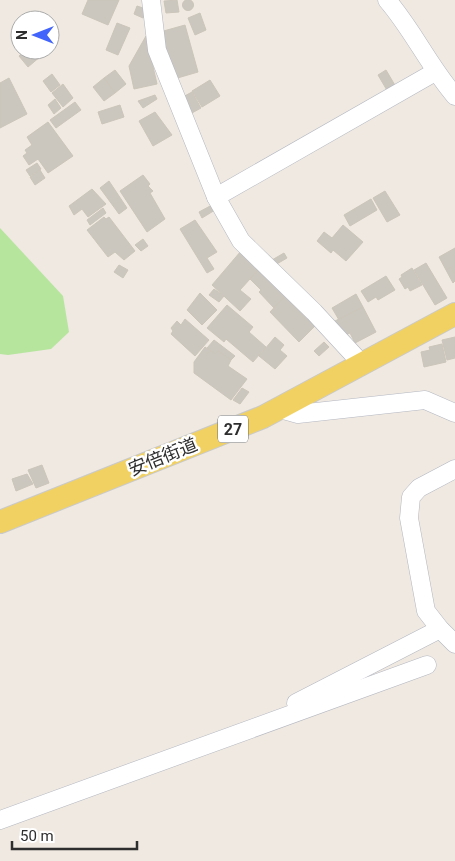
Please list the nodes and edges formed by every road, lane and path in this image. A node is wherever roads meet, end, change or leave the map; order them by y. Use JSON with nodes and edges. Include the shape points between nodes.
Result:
{"nodes":[{"id":1,"x":151,"y":0,"type":"edge"},
{"id":2,"x":387,"y":0,"type":"edge"},
{"id":3,"x":435,"y":72,"type":"junction"},
{"id":4,"x":455,"y":96,"type":"edge"},
{"id":5,"x":216,"y":197,"type":"junction"},
{"id":6,"x":455,"y":314,"type":"edge"},
{"id":7,"x":363,"y":365,"type":"junction"},
{"id":8,"x":280,"y":409,"type":"junction"},
{"id":9,"x":455,"y":413,"type":"edge"},
{"id":10,"x":455,"y":469,"type":"edge"},
{"id":11,"x":0,"y":522,"type":"edge"},
{"id":12,"x":440,"y":629,"type":"junction"},
{"id":13,"x":455,"y":644,"type":"edge"},
{"id":14,"x":427,"y":665,"type":"dead end"},
{"id":15,"x":290,"y":715,"type":"junction"},
{"id":16,"x":0,"y":820,"type":"edge"}],
"edges":[{"from":1,"to":5,"type":"street","via":[[157,50]]},
{"from":2,"to":3,"type":"street","via":[[403,19]]},
{"from":3,"to":4,"type":"street"},
{"from":3,"to":5,"type":"street"},
{"from":5,"to":7,"type":"street","via":[[241,241]]},
{"from":6,"to":7,"type":"main road","name":"安倍街道","number":"27"},
{"from":7,"to":8,"type":"main road","name":"安倍街道","number":"27"},
{"from":8,"to":9,"type":"street","via":[[298,414],[425,400]]},
{"from":8,"to":11,"type":"main road","name":"安倍街道","number":"27"},
{"from":10,"to":12,"type":"street","via":[[419,488],[411,497],[410,518],[426,611]]},
{"from":12,"to":13,"type":"street"},
{"from":12,"to":15,"type":"street","via":[[297,702]]},
{"from":14,"to":15,"type":"street"},
{"from":15,"to":16,"type":"street"}]}
